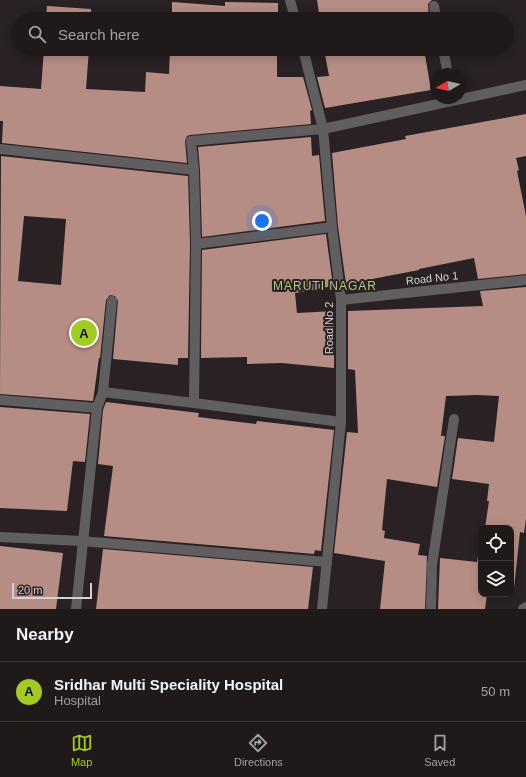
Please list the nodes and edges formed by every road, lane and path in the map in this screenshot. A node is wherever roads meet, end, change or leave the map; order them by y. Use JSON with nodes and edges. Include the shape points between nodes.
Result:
{"nodes":[{"id":1,"x":290,"y":0,"type":"edge"},
{"id":2,"x":434,"y":6,"type":"dead end"},
{"id":3,"x":293,"y":12,"type":"edge"},
{"id":4,"x":435,"y":12,"type":"edge"},
{"id":5,"x":305,"y":56,"type":"edge"},
{"id":6,"x":444,"y":56,"type":"edge"},
{"id":7,"x":447,"y":68,"type":"edge"},
{"id":8,"x":526,"y":85,"type":"edge"},
{"id":9,"x":466,"y":98,"type":"edge"},
{"id":10,"x":436,"y":104,"type":"edge"},
{"id":11,"x":323,"y":129,"type":"junction"},
{"id":12,"x":0,"y":149,"type":"edge"},
{"id":13,"x":194,"y":170,"type":"junction"},
{"id":14,"x":332,"y":227,"type":"junction"},
{"id":15,"x":196,"y":244,"type":"junction"},
{"id":16,"x":526,"y":280,"type":"edge"},
{"id":17,"x":341,"y":300,"type":"junction"},
{"id":18,"x":112,"y":301,"type":"dead end"},
{"id":19,"x":103,"y":392,"type":"junction"},
{"id":20,"x":0,"y":400,"type":"edge"},
{"id":21,"x":194,"y":403,"type":"junction"},
{"id":22,"x":97,"y":408,"type":"junction"},
{"id":23,"x":454,"y":419,"type":"dead end"},
{"id":24,"x":341,"y":422,"type":"junction"},
{"id":25,"x":0,"y":537,"type":"edge"},
{"id":26,"x":82,"y":541,"type":"junction"},
{"id":27,"x":327,"y":562,"type":"junction"},
{"id":28,"x":526,"y":606,"type":"edge"},
{"id":29,"x":76,"y":609,"type":"edge"},
{"id":30,"x":322,"y":609,"type":"edge"},
{"id":31,"x":431,"y":609,"type":"edge"},
{"id":32,"x":523,"y":609,"type":"edge"}],
"edges":[{"from":1,"to":3,"type":"street"},
{"from":2,"to":4,"type":"street"},
{"from":5,"to":11,"type":"street","name":"Road No 2"},
{"from":6,"to":7,"type":"street"},
{"from":8,"to":9,"type":"street"},
{"from":10,"to":11,"type":"street"},
{"from":11,"to":13,"type":"street","via":[[191,141]]},
{"from":11,"to":14,"type":"street","name":"Road No 2"},
{"from":12,"to":13,"type":"street"},
{"from":13,"to":15,"type":"street"},
{"from":14,"to":15,"type":"street"},
{"from":14,"to":17,"type":"street","name":"Road No 2"},
{"from":15,"to":21,"type":"street"},
{"from":16,"to":17,"type":"street","name":"Road No 1"},
{"from":17,"to":24,"type":"street","name":"Road No 2"},
{"from":18,"to":19,"type":"street"},
{"from":19,"to":21,"type":"street"},
{"from":19,"to":22,"type":"street"},
{"from":20,"to":22,"type":"street"},
{"from":21,"to":24,"type":"street"},
{"from":22,"to":26,"type":"street"},
{"from":23,"to":31,"type":"street","via":[[432,565]]},
{"from":24,"to":27,"type":"street","name":"Road No 2"},
{"from":25,"to":26,"type":"street"},
{"from":26,"to":27,"type":"street"},
{"from":26,"to":29,"type":"street"},
{"from":27,"to":30,"type":"street","name":"Road No 2"},
{"from":28,"to":32,"type":"street"}]}
